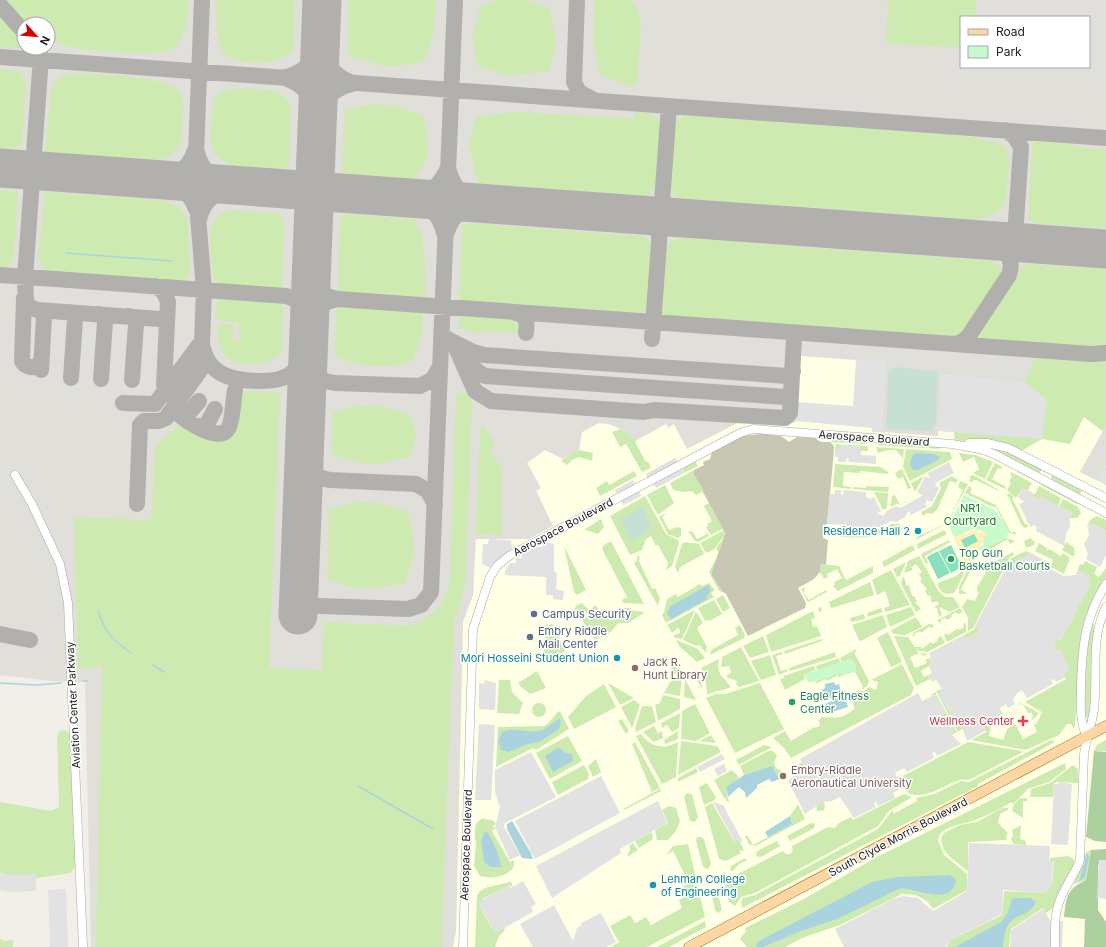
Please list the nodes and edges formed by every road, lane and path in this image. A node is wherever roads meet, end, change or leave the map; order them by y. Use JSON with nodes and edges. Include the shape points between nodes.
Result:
{"nodes":[{"id":1,"x":952,"y":444,"type":"junction"},
{"id":2,"x":1049,"y":469,"type":"junction"},
{"id":3,"x":15,"y":475,"type":"dead end"},
{"id":4,"x":1043,"y":479,"type":"junction"},
{"id":5,"x":1106,"y":498,"type":"edge"},
{"id":6,"x":1106,"y":513,"type":"edge"},
{"id":7,"x":1106,"y":584,"type":"edge"},
{"id":8,"x":1106,"y":607,"type":"edge"},
{"id":9,"x":1106,"y":726,"type":"edge"},
{"id":10,"x":1086,"y":737,"type":"junction"},
{"id":11,"x":83,"y":947,"type":"edge"},
{"id":12,"x":463,"y":947,"type":"edge"},
{"id":13,"x":689,"y":947,"type":"edge"},
{"id":14,"x":1055,"y":947,"type":"edge"}],
"edges":[{"from":1,"to":2,"type":"street","name":"Aerospace Boulevard","via":[[998,445]]},
{"from":1,"to":4,"type":"street","name":"Aerospace Boulevard","via":[[984,450]]},
{"from":1,"to":12,"type":"street","name":"Aerospace Boulevard","via":[[747,430],[513,554],[496,568],[485,587],[472,637]]},
{"from":2,"to":4,"type":"street"},
{"from":2,"to":5,"type":"street","name":"Aerospace Boulevard"},
{"from":3,"to":11,"type":"street","name":"Aviation Center Parkway","via":[[32,504],[60,564],[68,603]]},
{"from":4,"to":6,"type":"street","name":"Aerospace Boulevard"},
{"from":7,"to":10,"type":"street","via":[[1093,609],[1085,632],[1082,653],[1080,719]]},
{"from":8,"to":10,"type":"street","via":[[1098,633],[1094,710]]},
{"from":9,"to":10,"type":"main road","name":"South Clyde Morris Boulevard"},
{"from":10,"to":13,"type":"main road","name":"South Clyde Morris Boulevard"},
{"from":10,"to":14,"type":"street","via":[[1080,860],[1057,907]]}]}
